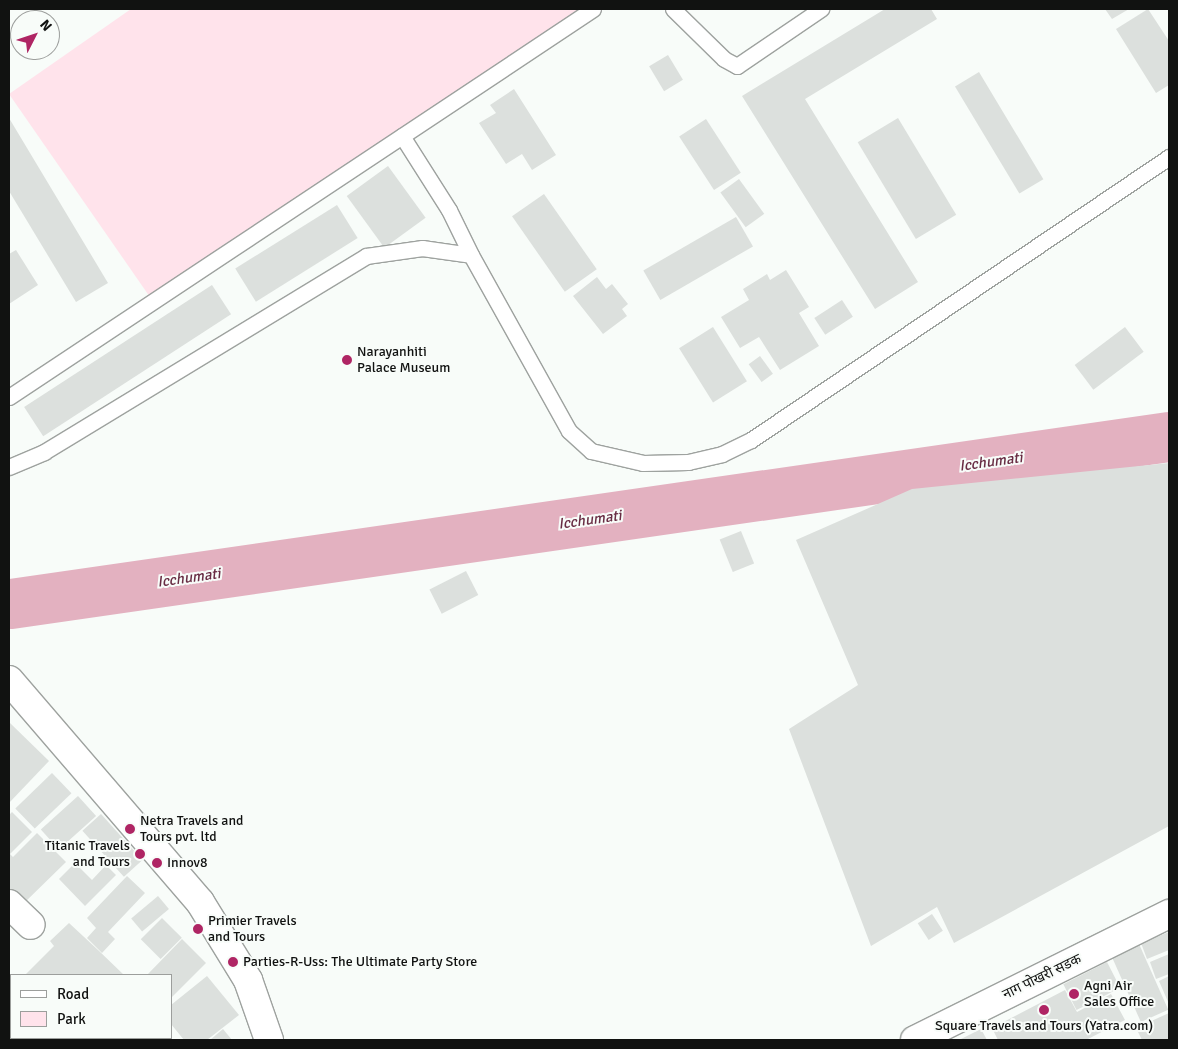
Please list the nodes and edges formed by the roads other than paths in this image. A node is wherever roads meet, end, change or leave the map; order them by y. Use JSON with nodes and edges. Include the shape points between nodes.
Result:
{"nodes":[{"id":1,"x":593,"y":9,"type":"edge"},
{"id":2,"x":673,"y":9,"type":"edge"},
{"id":3,"x":821,"y":9,"type":"edge"},
{"id":4,"x":402,"y":136,"type":"junction"},
{"id":5,"x":1169,"y":157,"type":"edge"},
{"id":6,"x":471,"y":255,"type":"junction"},
{"id":7,"x":9,"y":397,"type":"edge"},
{"id":8,"x":9,"y":466,"type":"edge"},
{"id":9,"x":9,"y":680,"type":"edge"},
{"id":10,"x":9,"y":904,"type":"edge"},
{"id":11,"x":1169,"y":914,"type":"edge"},
{"id":12,"x":31,"y":925,"type":"dead end"},
{"id":13,"x":270,"y":1040,"type":"edge"},
{"id":14,"x":915,"y":1040,"type":"edge"}],
"edges":[{"from":1,"to":4,"type":"lane"},
{"from":2,"to":3,"type":"lane","via":[[724,59],[737,66]]},
{"from":4,"to":6,"type":"lane","via":[[449,210]]},
{"from":4,"to":7,"type":"lane"},
{"from":5,"to":6,"type":"lane","via":[[751,440],[722,454],[688,462],[643,463],[614,458],[591,451],[569,432]]},
{"from":6,"to":8,"type":"lane","via":[[422,248],[366,256],[44,452]]},
{"from":9,"to":13,"type":"main road","via":[[200,902],[248,980]]},
{"from":10,"to":12,"type":"main road"},
{"from":11,"to":14,"type":"main road","name":"नाग पोखरी सडक"}]}
